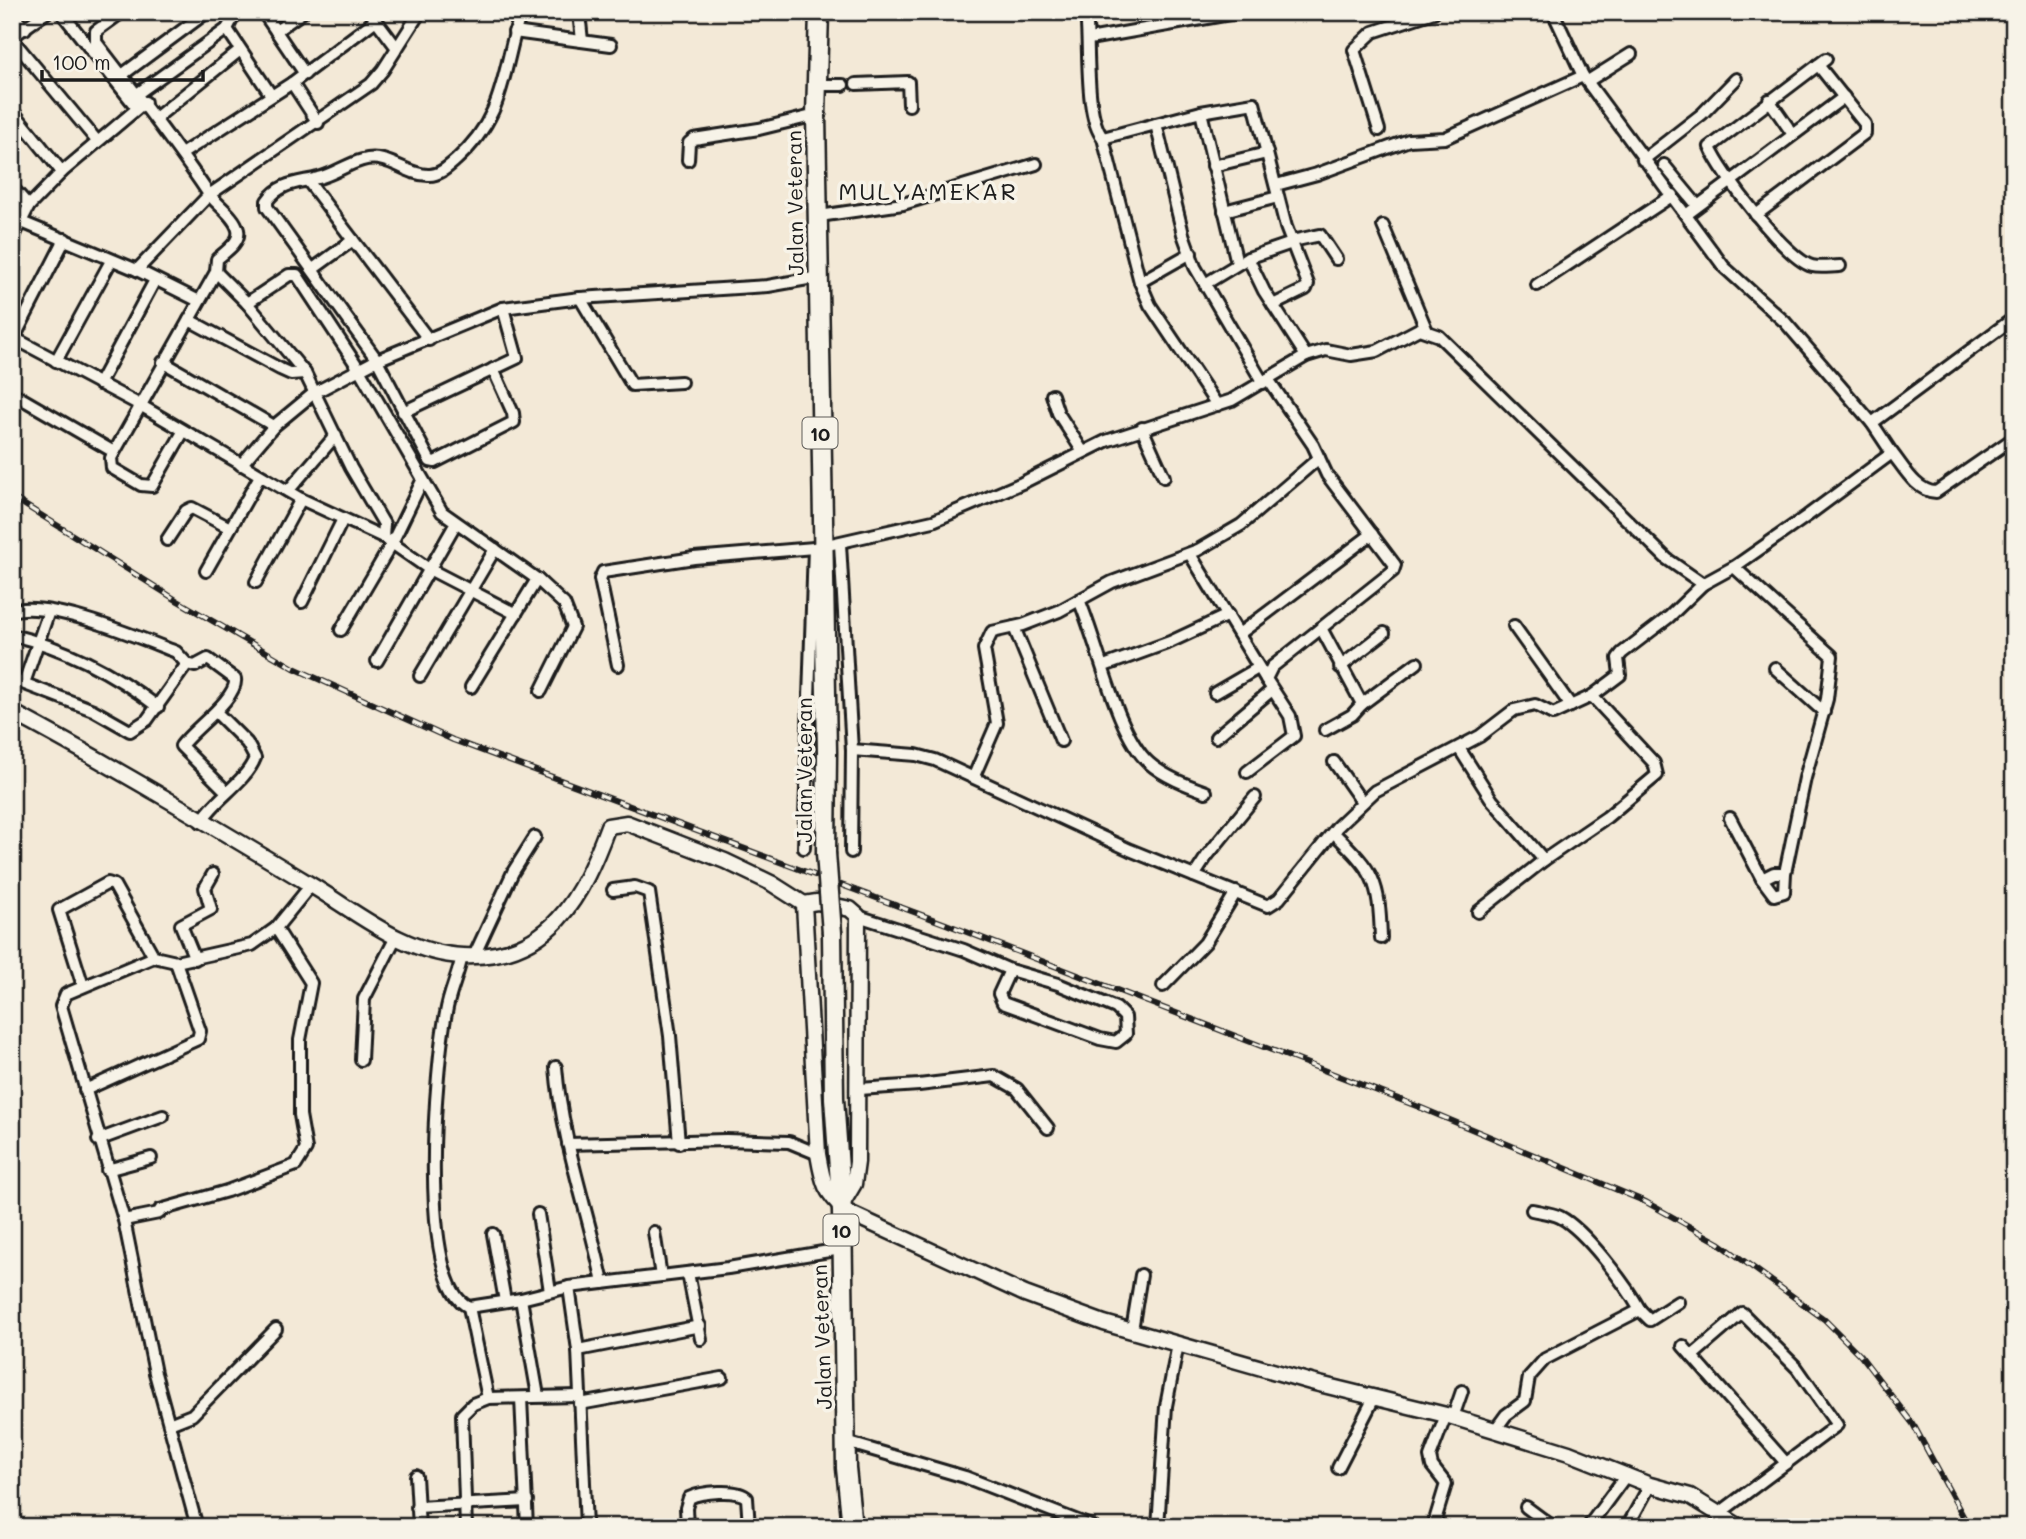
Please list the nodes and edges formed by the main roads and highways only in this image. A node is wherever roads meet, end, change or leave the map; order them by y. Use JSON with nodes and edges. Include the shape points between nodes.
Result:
{"nodes":[{"id":1,"x":819,"y":12,"type":"edge"},
{"id":2,"x":852,"y":1527,"type":"edge"}],
"edges":[{"from":1,"to":2,"type":"highway","name":"Jalan Veteran","number":"10","bridge":true,"via":[[816,115],[826,546],[826,853]]}]}
